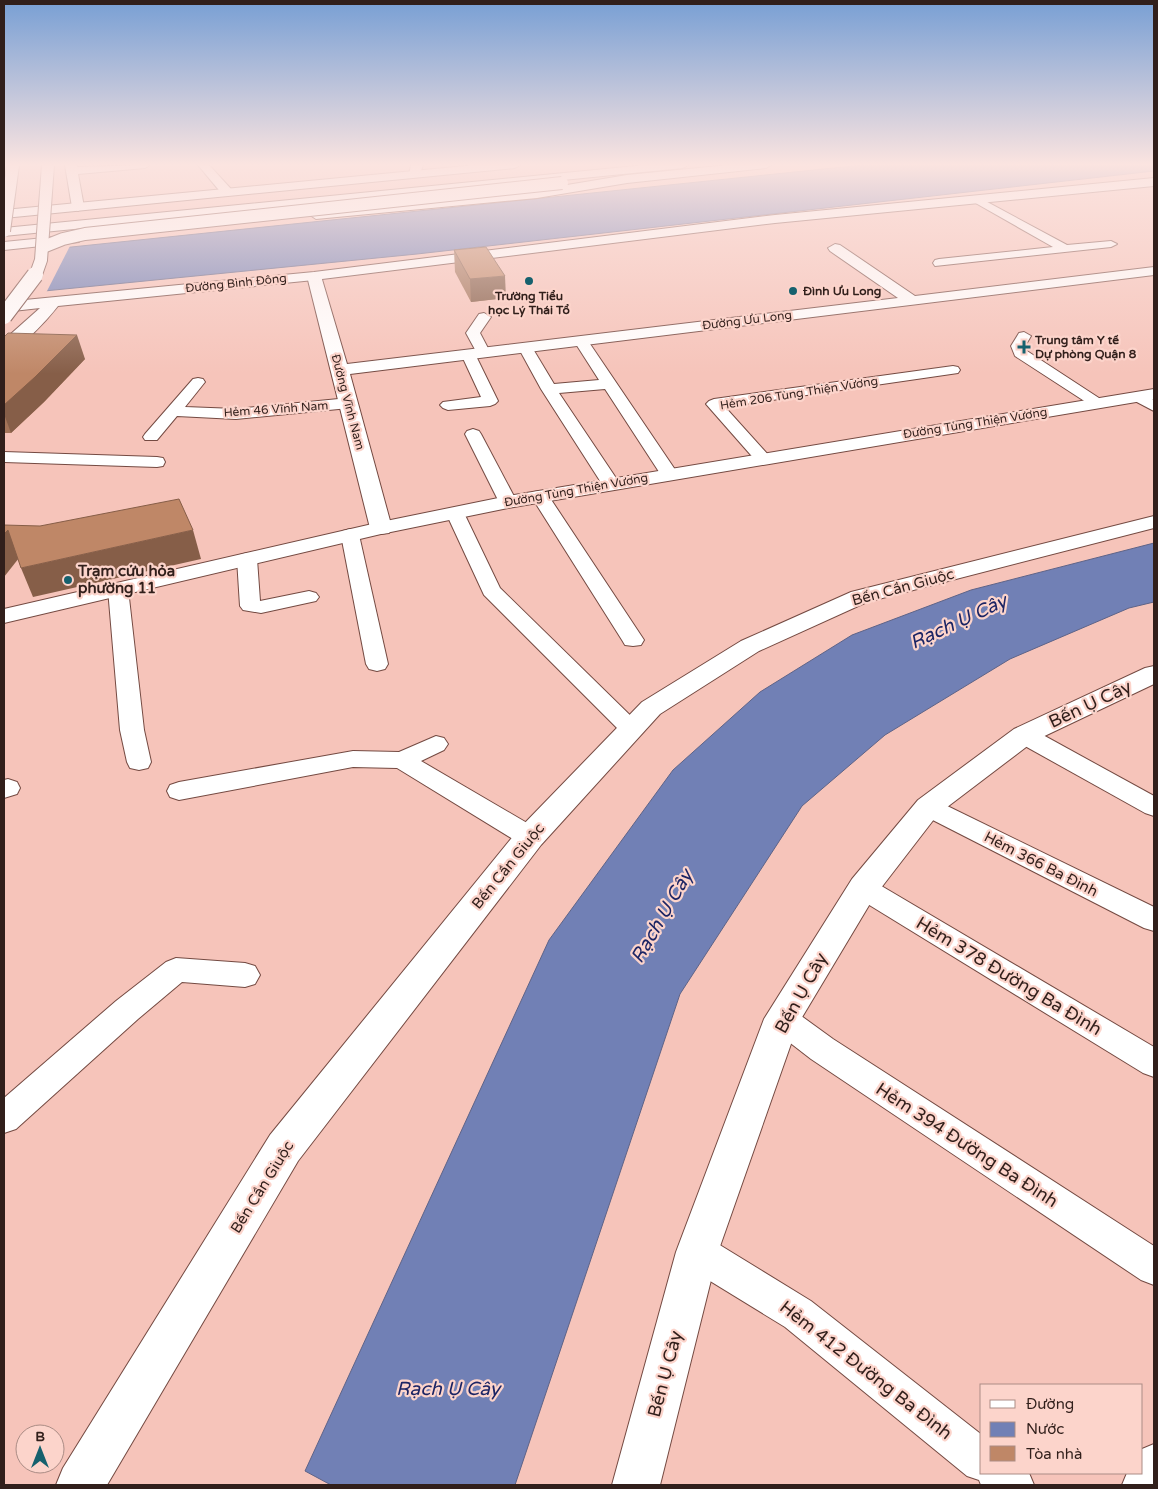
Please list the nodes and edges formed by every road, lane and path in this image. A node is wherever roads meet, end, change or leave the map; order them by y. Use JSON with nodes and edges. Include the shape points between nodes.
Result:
{"nodes":[{"id":1,"x":44,"y":234,"type":"edge"},
{"id":2,"x":83,"y":234,"type":"edge"},
{"id":3,"x":122,"y":234,"type":"edge"},
{"id":4,"x":648,"y":234,"type":"edge"},
{"id":5,"x":1039,"y":234,"type":"edge"},
{"id":6,"x":1111,"y":244,"type":"dead end"},
{"id":7,"x":4,"y":246,"type":"edge"},
{"id":8,"x":43,"y":247,"type":"junction"},
{"id":9,"x":835,"y":248,"type":"dead end"},
{"id":10,"x":1065,"y":249,"type":"junction"},
{"id":11,"x":939,"y":262,"type":"dead end"},
{"id":12,"x":1154,"y":271,"type":"edge"},
{"id":13,"x":314,"y":276,"type":"junction"},
{"id":14,"x":912,"y":300,"type":"junction"},
{"id":15,"x":53,"y":302,"type":"junction"},
{"id":16,"x":4,"y":307,"type":"edge"},
{"id":17,"x":4,"y":316,"type":"edge"},
{"id":18,"x":484,"y":317,"type":"dead end"},
{"id":19,"x":1024,"y":336,"type":"dead end"},
{"id":20,"x":581,"y":341,"type":"junction"},
{"id":21,"x":525,"y":347,"type":"junction"},
{"id":22,"x":4,"y":348,"type":"edge"},
{"id":23,"x":476,"y":353,"type":"junction"},
{"id":24,"x":340,"y":370,"type":"junction"},
{"id":25,"x":953,"y":370,"type":"dead end"},
{"id":26,"x":198,"y":382,"type":"dead end"},
{"id":27,"x":549,"y":389,"type":"junction"},
{"id":28,"x":612,"y":390,"type":"junction"},
{"id":29,"x":1149,"y":399,"type":"edge"},
{"id":30,"x":349,"y":403,"type":"junction"},
{"id":31,"x":1098,"y":403,"type":"junction"},
{"id":32,"x":448,"y":405,"type":"dead end"},
{"id":33,"x":174,"y":411,"type":"junction"},
{"id":34,"x":473,"y":434,"type":"dead end"},
{"id":35,"x":151,"y":437,"type":"dead end"},
{"id":36,"x":4,"y":457,"type":"edge"},
{"id":37,"x":763,"y":458,"type":"junction"},
{"id":38,"x":156,"y":462,"type":"dead end"},
{"id":39,"x":669,"y":474,"type":"junction"},
{"id":40,"x":611,"y":484,"type":"junction"},
{"id":41,"x":540,"y":496,"type":"junction"},
{"id":42,"x":508,"y":502,"type":"junction"},
{"id":43,"x":455,"y":512,"type":"junction"},
{"id":44,"x":1154,"y":522,"type":"edge"},
{"id":45,"x":381,"y":528,"type":"junction"},
{"id":46,"x":350,"y":535,"type":"junction"},
{"id":47,"x":247,"y":559,"type":"junction"},
{"id":48,"x":118,"y":589,"type":"junction"},
{"id":49,"x":309,"y":597,"type":"dead end"},
{"id":50,"x":4,"y":616,"type":"edge"},
{"id":51,"x":632,"y":640,"type":"dead end"},
{"id":52,"x":377,"y":664,"type":"dead end"},
{"id":53,"x":1154,"y":674,"type":"edge"},
{"id":54,"x":631,"y":729,"type":"junction"},
{"id":55,"x":1024,"y":735,"type":"junction"},
{"id":56,"x":436,"y":744,"type":"dead end"},
{"id":57,"x":402,"y":760,"type":"junction"},
{"id":58,"x":139,"y":762,"type":"dead end"},
{"id":59,"x":179,"y":791,"type":"dead end"},
{"id":60,"x":928,"y":806,"type":"junction"},
{"id":61,"x":1154,"y":807,"type":"edge"},
{"id":62,"x":530,"y":836,"type":"junction"},
{"id":63,"x":863,"y":888,"type":"junction"},
{"id":64,"x":1154,"y":920,"type":"edge"},
{"id":65,"x":245,"y":975,"type":"dead end"},
{"id":66,"x":782,"y":1019,"type":"junction"},
{"id":67,"x":1154,"y":1063,"type":"edge"},
{"id":68,"x":4,"y":1118,"type":"edge"},
{"id":69,"x":697,"y":1252,"type":"junction"},
{"id":70,"x":1154,"y":1267,"type":"edge"},
{"id":71,"x":980,"y":1459,"type":"edge"},
{"id":72,"x":1154,"y":1468,"type":"edge"},
{"id":73,"x":998,"y":1474,"type":"edge"},
{"id":74,"x":80,"y":1485,"type":"edge"},
{"id":75,"x":636,"y":1485,"type":"edge"},
{"id":76,"x":1013,"y":1485,"type":"edge"},
{"id":77,"x":1146,"y":1485,"type":"edge"}],
"edges":[{"from":1,"to":8,"type":"main road","bridge":true},
{"from":2,"to":8,"type":"main road","bridge":true},
{"from":3,"to":7,"type":"main road"},
{"from":4,"to":13,"type":"main road","name":"Đường Bình Đông"},
{"from":5,"to":10,"type":"lane"},
{"from":6,"to":10,"type":"lane"},
{"from":8,"to":17,"type":"main road","bridge":true,"via":[[34,279]]},
{"from":9,"to":14,"type":"main road"},
{"from":10,"to":11,"type":"lane"},
{"from":12,"to":14,"type":"main road","name":"Đường Ưu Long"},
{"from":13,"to":15,"type":"main road","name":"Đường Bình Đông"},
{"from":13,"to":24,"type":"main road","name":"Đường Vĩnh Nam"},
{"from":14,"to":20,"type":"main road","name":"Đường Ưu Long"},
{"from":15,"to":16,"type":"main road","name":"Đường Bình Đông"},
{"from":15,"to":22,"type":"main road","via":[[36,323]]},
{"from":18,"to":23,"type":"lane","via":[[473,333]]},
{"from":19,"to":31,"type":"lane","via":[[1018,346],[1020,353]]},
{"from":20,"to":21,"type":"main road","name":"Đường Ưu Long"},
{"from":20,"to":28,"type":"lane"},
{"from":21,"to":23,"type":"main road","name":"Đường Ưu Long"},
{"from":21,"to":27,"type":"lane"},
{"from":23,"to":24,"type":"main road","name":"Đường Ưu Long"},
{"from":23,"to":32,"type":"lane","via":[[490,401]]},
{"from":24,"to":30,"type":"main road","name":"Đường Vĩnh Nam"},
{"from":25,"to":37,"type":"lane","name":"Hẻm 206 Tùng Thiện Vương","via":[[714,404]]},
{"from":26,"to":33,"type":"lane"},
{"from":27,"to":28,"type":"lane"},
{"from":27,"to":40,"type":"lane"},
{"from":28,"to":39,"type":"lane"},
{"from":29,"to":31,"type":"main road","name":"Đường Tùng Thiện Vương"},
{"from":30,"to":33,"type":"lane","name":"Hẻm 46 Vĩnh Nam","via":[[236,414]]},
{"from":30,"to":45,"type":"main road","name":"Đường Vĩnh Nam"},
{"from":31,"to":37,"type":"main road","name":"Đường Tùng Thiện Vương"},
{"from":33,"to":35,"type":"lane"},
{"from":34,"to":42,"type":"lane"},
{"from":36,"to":38,"type":"lane"},
{"from":37,"to":39,"type":"main road","name":"Đường Tùng Thiện Vương"},
{"from":39,"to":40,"type":"main road","name":"Đường Tùng Thiện Vương"},
{"from":40,"to":41,"type":"main road","name":"Đường Tùng Thiện Vương"},
{"from":41,"to":42,"type":"main road","name":"Đường Tùng Thiện Vương"},
{"from":41,"to":51,"type":"lane"},
{"from":42,"to":43,"type":"main road","name":"Đường Tùng Thiện Vương"},
{"from":43,"to":45,"type":"main road","name":"Đường Tùng Thiện Vương"},
{"from":43,"to":54,"type":"lane","via":[[490,591]]},
{"from":44,"to":54,"type":"main road","name":"Bến Cần Giuộc","via":[[859,597],[750,646],[651,708]]},
{"from":45,"to":46,"type":"main road","name":"Đường Tùng Thiện Vương"},
{"from":46,"to":47,"type":"main road","name":"Đường Tùng Thiện Vương"},
{"from":46,"to":52,"type":"lane"},
{"from":47,"to":48,"type":"main road","name":"Đường Tùng Thiện Vương"},
{"from":47,"to":49,"type":"lane","via":[[250,606],[261,607]]},
{"from":48,"to":50,"type":"main road","name":"Đường Tùng Thiện Vương"},
{"from":48,"to":58,"type":"lane","via":[[132,730]]},
{"from":53,"to":55,"type":"main road","name":"Bến Ụ Cây"},
{"from":54,"to":62,"type":"main road","name":"Bến Cần Giuộc"},
{"from":55,"to":60,"type":"main road","name":"Bến Ụ Cây"},
{"from":55,"to":61,"type":"lane"},
{"from":56,"to":57,"type":"lane"},
{"from":57,"to":59,"type":"lane","via":[[353,759]]},
{"from":57,"to":62,"type":"lane"},
{"from":60,"to":63,"type":"main road","name":"Bến Ụ Cây"},
{"from":60,"to":64,"type":"lane","name":"Hẻm 366 Ba Đình"},
{"from":62,"to":74,"type":"main road","name":"Bến Cần Giuộc","via":[[284,1148]]},
{"from":63,"to":66,"type":"main road","name":"Bến Ụ Cây"},
{"from":63,"to":67,"type":"lane","name":"Hẻm 378 Đường Ba Đình"},
{"from":65,"to":68,"type":"lane","via":[[176,970]]},
{"from":66,"to":69,"type":"main road","name":"Bến Ụ Cây"},
{"from":66,"to":70,"type":"lane","name":"Hẻm 394 Đường Ba Đình","via":[[822,1049]]},
{"from":69,"to":71,"type":"lane","name":"Hẻm 412 Đường Ba Đình","via":[[798,1314]]},
{"from":69,"to":75,"type":"main road","name":"Bến Ụ Cây"},
{"from":72,"to":77,"type":"main road"},
{"from":73,"to":76,"type":"lane"}]}
